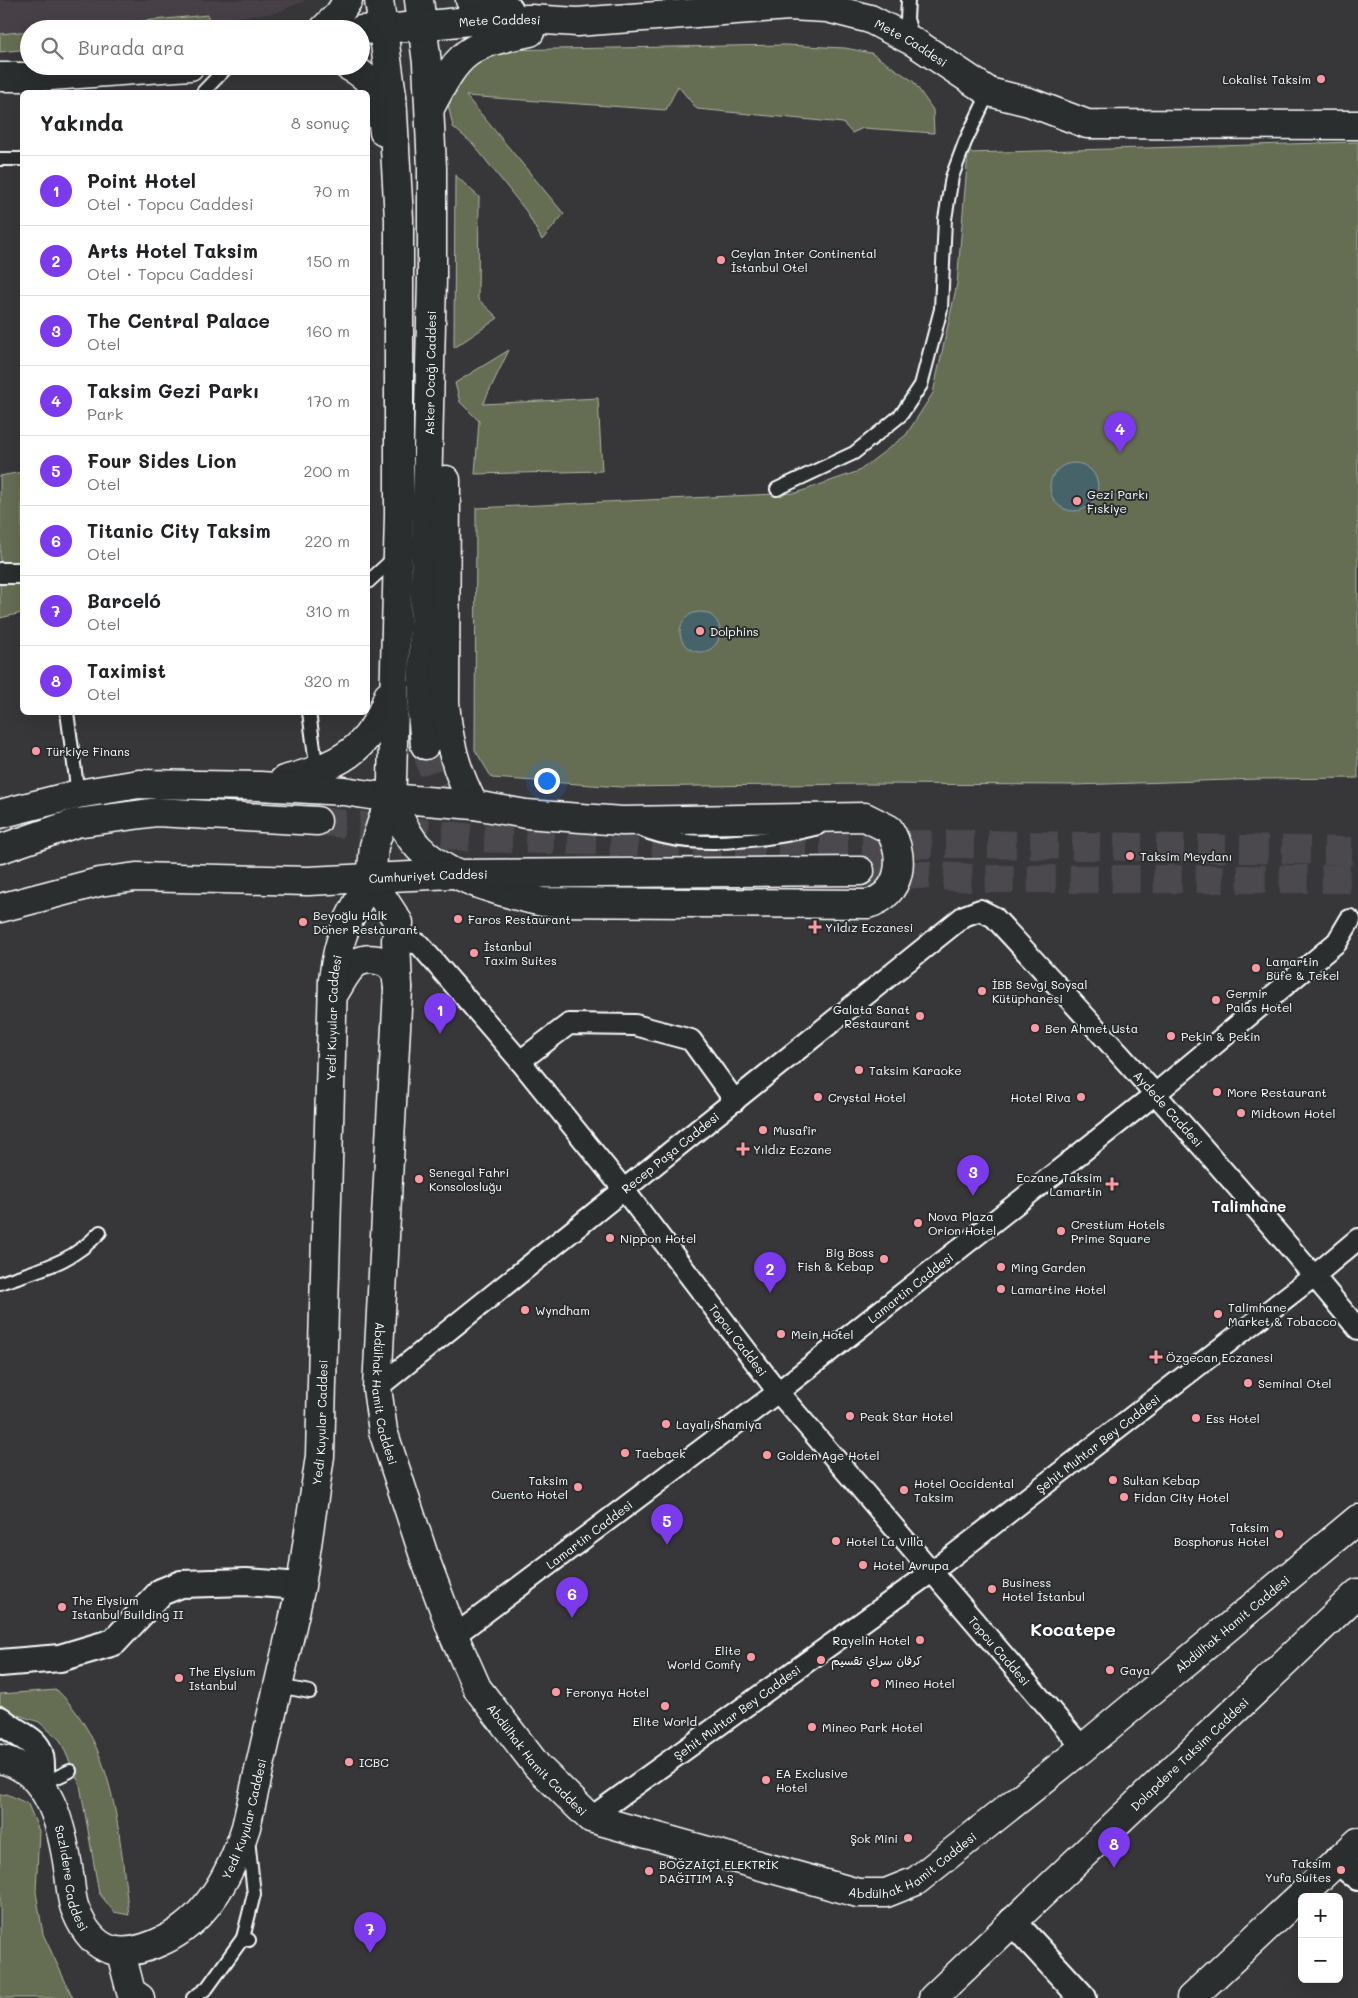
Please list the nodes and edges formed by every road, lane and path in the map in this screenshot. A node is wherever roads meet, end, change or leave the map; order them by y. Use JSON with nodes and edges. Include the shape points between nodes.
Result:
{"nodes":[{"id":1,"x":348,"y":0,"type":"edge"},
{"id":2,"x":379,"y":0,"type":"edge"},
{"id":3,"x":419,"y":0,"type":"edge"},
{"id":4,"x":470,"y":0,"type":"edge"},
{"id":5,"x":908,"y":0,"type":"edge"},
{"id":6,"x":789,"y":3,"type":"edge"},
{"id":7,"x":333,"y":20,"type":"edge"},
{"id":8,"x":577,"y":22,"type":"junction"},
{"id":9,"x":424,"y":26,"type":"junction"},
{"id":10,"x":373,"y":30,"type":"edge"},
{"id":11,"x":914,"y":42,"type":"junction"},
{"id":12,"x":20,"y":64,"type":"edge"},
{"id":13,"x":0,"y":70,"type":"edge"},
{"id":14,"x":65,"y":75,"type":"edge"},
{"id":15,"x":219,"y":75,"type":"edge"},
{"id":16,"x":361,"y":75,"type":"edge"},
{"id":17,"x":0,"y":77,"type":"edge"},
{"id":18,"x":205,"y":90,"type":"edge"},
{"id":19,"x":989,"y":92,"type":"junction"},
{"id":20,"x":430,"y":109,"type":"junction"},
{"id":21,"x":1358,"y":125,"type":"edge"},
{"id":22,"x":0,"y":159,"type":"edge"},
{"id":23,"x":20,"y":159,"type":"edge"},
{"id":24,"x":398,"y":219,"type":"junction"},
{"id":25,"x":432,"y":278,"type":"junction"},
{"id":26,"x":777,"y":489,"type":"dead end"},
{"id":27,"x":398,"y":554,"type":"junction"},
{"id":28,"x":0,"y":573,"type":"edge"},
{"id":29,"x":20,"y":574,"type":"edge"},
{"id":30,"x":370,"y":580,"type":"edge"},
{"id":31,"x":395,"y":671,"type":"junction"},
{"id":32,"x":67,"y":715,"type":"edge"},
{"id":33,"x":309,"y":715,"type":"edge"},
{"id":34,"x":425,"y":746,"type":"tunnel mouth"},
{"id":35,"x":317,"y":771,"type":"junction"},
{"id":36,"x":260,"y":786,"type":"junction"},
{"id":37,"x":78,"y":794,"type":"junction"},
{"id":38,"x":390,"y":798,"type":"junction"},
{"id":39,"x":474,"y":805,"type":"junction"},
{"id":40,"x":0,"y":814,"type":"edge"},
{"id":41,"x":858,"y":818,"type":"junction"},
{"id":42,"x":622,"y":821,"type":"junction"},
{"id":43,"x":318,"y":822,"type":"tunnel mouth"},
{"id":44,"x":0,"y":848,"type":"edge"},
{"id":45,"x":860,"y":870,"type":"tunnel mouth"},
{"id":46,"x":454,"y":874,"type":"junction"},
{"id":47,"x":371,"y":880,"type":"junction"},
{"id":48,"x":0,"y":908,"type":"edge"},
{"id":49,"x":964,"y":916,"type":"joint"},
{"id":50,"x":1350,"y":920,"type":"dead end"},
{"id":51,"x":396,"y":940,"type":"junction"},
{"id":52,"x":398,"y":989,"type":"junction"},
{"id":53,"x":333,"y":997,"type":"junction"},
{"id":54,"x":520,"y":1061,"type":"junction"},
{"id":55,"x":1154,"y":1095,"type":"junction"},
{"id":56,"x":735,"y":1100,"type":"junction"},
{"id":57,"x":624,"y":1190,"type":"junction"},
{"id":58,"x":100,"y":1232,"type":"dead end"},
{"id":59,"x":1358,"y":1239,"type":"edge"},
{"id":60,"x":1314,"y":1276,"type":"junction"},
{"id":61,"x":0,"y":1283,"type":"edge"},
{"id":62,"x":1358,"y":1329,"type":"edge"},
{"id":63,"x":377,"y":1388,"type":"junction"},
{"id":64,"x":778,"y":1392,"type":"junction"},
{"id":65,"x":1358,"y":1520,"type":"edge"},
{"id":66,"x":933,"y":1571,"type":"junction"},
{"id":67,"x":301,"y":1586,"type":"junction"},
{"id":68,"x":1358,"y":1593,"type":"edge"},
{"id":69,"x":454,"y":1636,"type":"junction"},
{"id":70,"x":0,"y":1663,"type":"edge"},
{"id":71,"x":278,"y":1686,"type":"junction"},
{"id":72,"x":310,"y":1692,"type":"dead end"},
{"id":73,"x":0,"y":1720,"type":"edge"},
{"id":74,"x":1082,"y":1748,"type":"junction"},
{"id":75,"x":0,"y":1758,"type":"edge"},
{"id":76,"x":70,"y":1771,"type":"dead end"},
{"id":77,"x":40,"y":1785,"type":"junction"},
{"id":78,"x":590,"y":1818,"type":"junction"},
{"id":79,"x":246,"y":1827,"type":"junction"},
{"id":80,"x":1358,"y":1842,"type":"edge"},
{"id":81,"x":1337,"y":1860,"type":"junction"},
{"id":82,"x":1358,"y":1877,"type":"edge"},
{"id":83,"x":1012,"y":1921,"type":"junction"},
{"id":84,"x":120,"y":1953,"type":"junction"},
{"id":85,"x":140,"y":1998,"type":"edge"},
{"id":86,"x":193,"y":1998,"type":"edge"},
{"id":87,"x":933,"y":1998,"type":"edge"},
{"id":88,"x":1083,"y":1998,"type":"edge"},
{"id":89,"x":1192,"y":1998,"type":"edge"}],
"edges":[{"from":1,"to":7,"type":"main road"},
{"from":2,"to":10,"type":"main road"},
{"from":3,"to":9,"type":"main road","name":"Asker Ocağı Caddesi"},
{"from":4,"to":8,"type":"main road"},
{"from":5,"to":11,"type":"lane","via":[[907,19]]},
{"from":6,"to":8,"type":"main road","name":"Mete Caddesi"},
{"from":6,"to":11,"type":"main road","name":"Mete Caddesi","via":[[870,19]]},
{"from":8,"to":9,"type":"main road","name":"Mete Caddesi","via":[[482,20]]},
{"from":8,"to":20,"type":"main road","via":[[495,39],[466,53],[446,77]]},
{"from":9,"to":10,"type":"main road","name":"Mete Caddesi"},
{"from":9,"to":20,"type":"main road","name":"Asker Ocağı Caddesi"},
{"from":10,"to":24,"type":"main road","via":[[392,96]]},
{"from":11,"to":19,"type":"main road","name":"Mete Caddesi"},
{"from":12,"to":13,"type":"main road"},
{"from":14,"to":17,"type":"main road"},
{"from":15,"to":18,"type":"lane"},
{"from":16,"to":24,"type":"main road","via":[[374,84],[380,100]]},
{"from":19,"to":21,"type":"main road","name":"Mete Caddesi","via":[[1028,102],[1087,124]]},
{"from":19,"to":26,"type":"lane","via":[[952,177],[945,219],[941,310],[920,385],[901,415],[854,453]]},
{"from":20,"to":25,"type":"main road","name":"Asker Ocağı Caddesi"},
{"from":22,"to":23,"type":"lane"},
{"from":24,"to":27,"type":"main road"},
{"from":25,"to":34,"type":"main road","name":"Asker Ocağı Caddesi","via":[[422,714]]},
{"from":25,"to":39,"type":"main road","via":[[444,382],[445,702],[448,736],[462,783]]},
{"from":27,"to":30,"type":"lane"},
{"from":27,"to":31,"type":"main road"},
{"from":28,"to":29,"type":"street"},
{"from":31,"to":35,"type":"main road","via":[[374,730],[359,746]]},
{"from":31,"to":38,"type":"main road"},
{"from":32,"to":37,"type":"lane"},
{"from":33,"to":35,"type":"lane"},
{"from":35,"to":36,"type":"main road"},
{"from":36,"to":37,"type":"main road","via":[[139,784]]},
{"from":36,"to":38,"type":"main road","via":[[344,791]]},
{"from":37,"to":40,"type":"main road"},
{"from":38,"to":39,"type":"main road"},
{"from":38,"to":46,"type":"main road","via":[[418,847]]},
{"from":38,"to":47,"type":"main road","via":[[374,846]]},
{"from":39,"to":42,"type":"main road","via":[[526,814]]},
{"from":41,"to":42,"type":"main road"},
{"from":41,"to":42,"type":"lane","via":[[826,805],[784,805],[674,808]]},
{"from":41,"to":46,"type":"main road","via":[[876,821],[890,829],[898,857],[892,891],[868,904],[542,902],[510,895]]},
{"from":43,"to":44,"type":"main road","via":[[157,812],[76,823]]},
{"from":45,"to":46,"type":"main road","name":"Cumhuriyet Caddesi"},
{"from":46,"to":47,"type":"main road","name":"Cumhuriyet Caddesi"},
{"from":47,"to":48,"type":"main road","name":"Cumhuriyet Caddesi","via":[[136,877],[99,882]]},
{"from":47,"to":51,"type":"main road","name":"Abdülhak Hamit Caddesi","via":[[399,923]]},
{"from":47,"to":53,"type":"main road","name":"Yedi Kuyular Caddesi","via":[[344,926],[336,961]]},
{"from":49,"to":55,"type":"street","name":"Aydede Caddesi","via":[[980,910],[994,917]]},
{"from":49,"to":56,"type":"street","name":"Recep Paşa Caddesi"},
{"from":50,"to":55,"type":"street","name":"Lamartin Caddesi","via":[[1337,942]]},
{"from":51,"to":52,"type":"main road","name":"Abdülhak Hamit Caddesi"},
{"from":51,"to":54,"type":"street","name":"Topcu Caddesi","via":[[419,944]]},
{"from":52,"to":53,"type":"main road","via":[[396,972],[380,960],[369,959],[357,963],[347,973]]},
{"from":52,"to":63,"type":"main road","name":"Abdülhak Hamit Caddesi"},
{"from":53,"to":67,"type":"main road","name":"Yedi Kuyular Caddesi","via":[[320,1456]]},
{"from":54,"to":56,"type":"street","via":[[569,1024],[635,1025],[690,1040]]},
{"from":54,"to":57,"type":"street","name":"Topcu Caddesi"},
{"from":55,"to":60,"type":"street","name":"Aydede Caddesi"},
{"from":55,"to":64,"type":"street","name":"Lamartin Caddesi"},
{"from":56,"to":57,"type":"street","name":"Recep Paşa Caddesi"},
{"from":57,"to":63,"type":"street","name":"Recep Paşa Caddesi"},
{"from":57,"to":64,"type":"street","name":"Topcu Caddesi"},
{"from":58,"to":61,"type":"lane","via":[[86,1248],[64,1261]]},
{"from":59,"to":60,"type":"street","name":"Şehit Muhtar Bey Caddesi"},
{"from":60,"to":62,"type":"street","name":"Aydede Caddesi"},
{"from":60,"to":66,"type":"street","name":"Şehit Muhtar Bey Caddesi"},
{"from":63,"to":69,"type":"main road","name":"Abdülhak Hamit Caddesi","via":[[386,1440]]},
{"from":64,"to":66,"type":"street","name":"Topcu Caddesi"},
{"from":64,"to":69,"type":"street","name":"Lamartin Caddesi"},
{"from":65,"to":74,"type":"main road","name":"Abdülhak Hamit Caddesi"},
{"from":66,"to":74,"type":"street","name":"Topcu Caddesi"},
{"from":66,"to":78,"type":"street","name":"Şehit Muhtar Bey Caddesi"},
{"from":67,"to":70,"type":"street","via":[[246,1582],[181,1584],[161,1592],[114,1642],[60,1658]]},
{"from":67,"to":71,"type":"main road","name":"Yedi Kuyular Caddesi"},
{"from":68,"to":83,"type":"main road","name":"Dolapdere Taksim Caddesi"},
{"from":69,"to":78,"type":"main road","name":"Abdülhak Hamit Caddesi","via":[[477,1688],[537,1766]]},
{"from":71,"to":72,"type":"lane"},
{"from":71,"to":79,"type":"main road","name":"Yedi Kuyular Caddesi"},
{"from":73,"to":77,"type":"street","via":[[13,1731],[33,1740],[42,1767]]},
{"from":74,"to":78,"type":"main road","name":"Abdülhak Hamit Caddesi","via":[[916,1881],[886,1893],[858,1893]]},
{"from":75,"to":77,"type":"main road","name":"Sazlıdere Caddesi","via":[[26,1769]]},
{"from":76,"to":77,"type":"lane"},
{"from":77,"to":84,"type":"main road","name":"Sazlıdere Caddesi","via":[[55,1811],[75,1910],[91,1940]]},
{"from":79,"to":84,"type":"main road","name":"Yedi Kuyular Caddesi","via":[[235,1860],[214,1896],[194,1918],[168,1938],[146,1949]]},
{"from":79,"to":86,"type":"lane","via":[[254,1894],[246,1940],[207,1988]]},
{"from":80,"to":81,"type":"main road"},
{"from":81,"to":82,"type":"street"},
{"from":81,"to":89,"type":"main road"},
{"from":83,"to":87,"type":"main road","name":"Dolapdere Taksim Caddesi"},
{"from":83,"to":88,"type":"street"},
{"from":84,"to":85,"type":"main road","via":[[131,1992]]}]}
